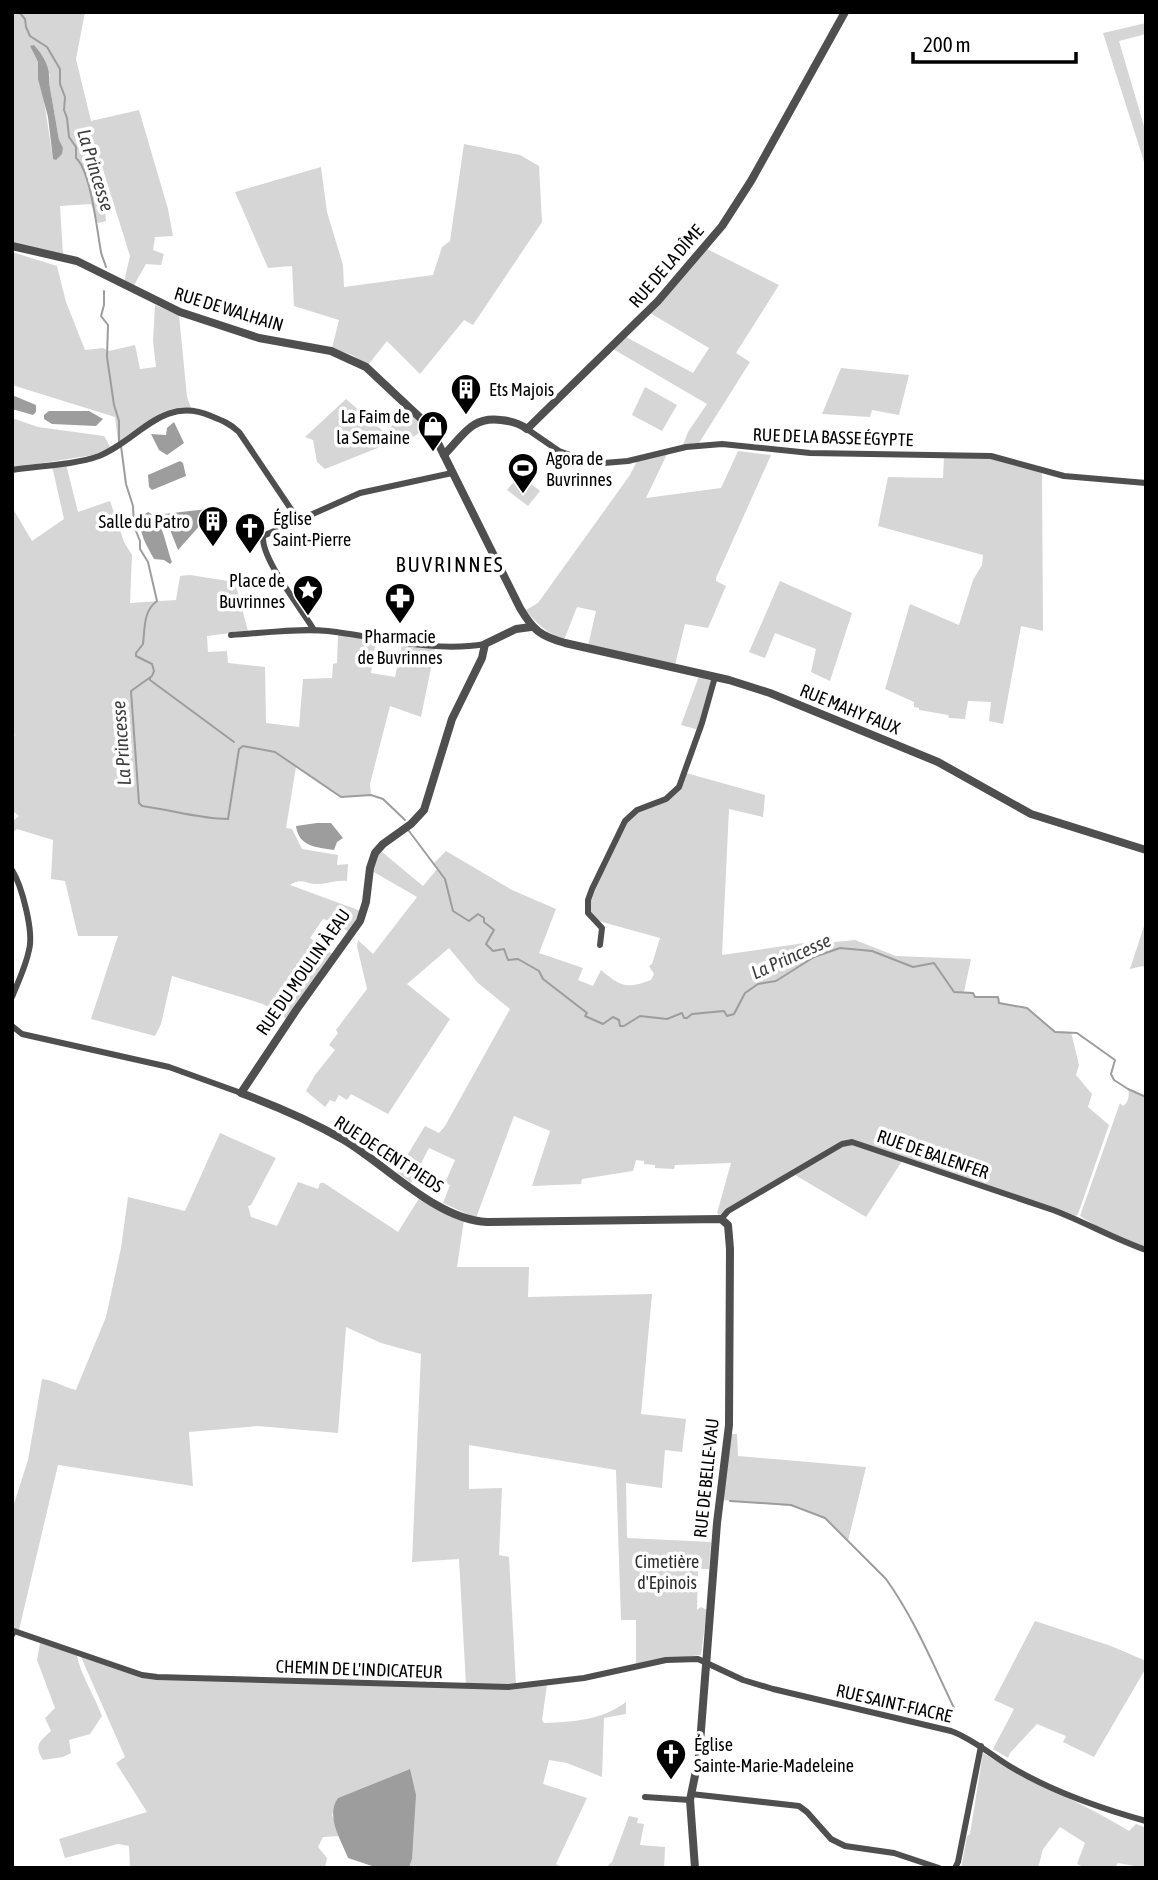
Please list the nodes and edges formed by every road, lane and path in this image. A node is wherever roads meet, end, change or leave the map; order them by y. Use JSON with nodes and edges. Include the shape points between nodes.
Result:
{"nodes":[{"id":1,"x":845,"y":12,"type":"edge"},
{"id":2,"x":12,"y":246,"type":"edge"},
{"id":3,"x":527,"y":429,"type":"junction"},
{"id":4,"x":444,"y":455,"type":"junction"},
{"id":5,"x":12,"y":470,"type":"edge"},
{"id":6,"x":452,"y":473,"type":"junction"},
{"id":7,"x":1146,"y":483,"type":"edge"},
{"id":8,"x":299,"y":521,"type":"junction"},
{"id":9,"x":531,"y":627,"type":"junction"},
{"id":10,"x":314,"y":631,"type":"junction"},
{"id":11,"x":231,"y":635,"type":"dead end"},
{"id":12,"x":485,"y":644,"type":"junction"},
{"id":13,"x":715,"y":677,"type":"junction"},
{"id":14,"x":1146,"y":850,"type":"edge"},
{"id":15,"x":12,"y":870,"type":"edge"},
{"id":16,"x":600,"y":944,"type":"dead end"},
{"id":17,"x":12,"y":997,"type":"edge"},
{"id":18,"x":12,"y":1026,"type":"edge"},
{"id":19,"x":240,"y":1093,"type":"junction"},
{"id":20,"x":722,"y":1219,"type":"junction"},
{"id":21,"x":1146,"y":1250,"type":"edge"},
{"id":22,"x":13,"y":1633,"type":"edge"},
{"id":23,"x":706,"y":1662,"type":"junction"},
{"id":24,"x":981,"y":1746,"type":"junction"},
{"id":25,"x":645,"y":1797,"type":"dead end"},
{"id":26,"x":690,"y":1797,"type":"junction"},
{"id":27,"x":1146,"y":1821,"type":"edge"},
{"id":28,"x":695,"y":1868,"type":"edge"},
{"id":29,"x":939,"y":1868,"type":"edge"},
{"id":30,"x":955,"y":1868,"type":"edge"}],
"edges":[{"from":1,"to":3,"type":"street","name":"RUE DE LA DÎME","via":[[722,226],[658,301]]},
{"from":2,"to":4,"type":"street","name":"RUE DE WALHAIN","via":[[78,261],[162,305],[213,323],[356,361],[419,415]]},
{"from":3,"to":4,"type":"street","via":[[510,421],[482,419]]},
{"from":3,"to":7,"type":"street","name":"RUE DE LA BASSE ÉGYPTE","via":[[559,451],[596,462],[722,444],[810,453],[991,456],[1064,476]]},
{"from":4,"to":6,"type":"street","name":"RUE DE WALHAIN"},
{"from":5,"to":8,"type":"street","via":[[98,456],[158,417],[194,410],[239,432]]},
{"from":6,"to":8,"type":"street","via":[[359,493]]},
{"from":6,"to":9,"type":"street","name":"RUE DE WALHAIN"},
{"from":8,"to":10,"type":"street","via":[[262,539],[275,571]]},
{"from":9,"to":12,"type":"street"},
{"from":9,"to":13,"type":"street","name":"RUE MAHY FAUX","via":[[565,643]]},
{"from":10,"to":11,"type":"street"},
{"from":10,"to":12,"type":"street","via":[[434,646]]},
{"from":12,"to":19,"type":"street","name":"RUE DU MOULIN À EAU","via":[[452,719],[424,810],[375,853],[363,914],[354,931]]},
{"from":13,"to":14,"type":"street","name":"RUE MAHY FAUX","via":[[770,693],[938,762],[1031,814]]},
{"from":13,"to":16,"type":"street","via":[[679,787],[666,799],[631,815],[596,880],[588,907],[591,918],[602,928]]},
{"from":15,"to":17,"type":"street","via":[[19,883],[30,944]]},
{"from":18,"to":19,"type":"street","name":"RUE DE CENT PIEDS","via":[[22,1034],[169,1067]]},
{"from":19,"to":20,"type":"street","name":"RUE DE CENT PIEDS","via":[[341,1139],[437,1204],[474,1221]]},
{"from":20,"to":21,"type":"street","name":"RUE DE BALENFER","via":[[728,1211],[852,1142],[1054,1210]]},
{"from":20,"to":23,"type":"street","name":"RUE DE BELLE-VAU","via":[[728,1225],[730,1249],[729,1425]]},
{"from":22,"to":23,"type":"street","name":"CHEMIN DE L'INDICATEUR","via":[[157,1677],[508,1687],[584,1678],[666,1660]]},
{"from":23,"to":24,"type":"street","name":"RUE SAINT-FIACRE","via":[[773,1689],[944,1728]]},
{"from":23,"to":26,"type":"street","name":"RUE DE BELLE-VAU","via":[[699,1756]]},
{"from":24,"to":27,"type":"street","name":"RUE SAINT-FIACRE","via":[[1042,1783],[1100,1808]]},
{"from":24,"to":30,"type":"street"},
{"from":25,"to":26,"type":"street"},
{"from":26,"to":28,"type":"street","name":"RUE DE BELLE-VAU"},
{"from":26,"to":29,"type":"street","via":[[799,1806],[831,1839],[845,1846],[894,1853]]}]}
